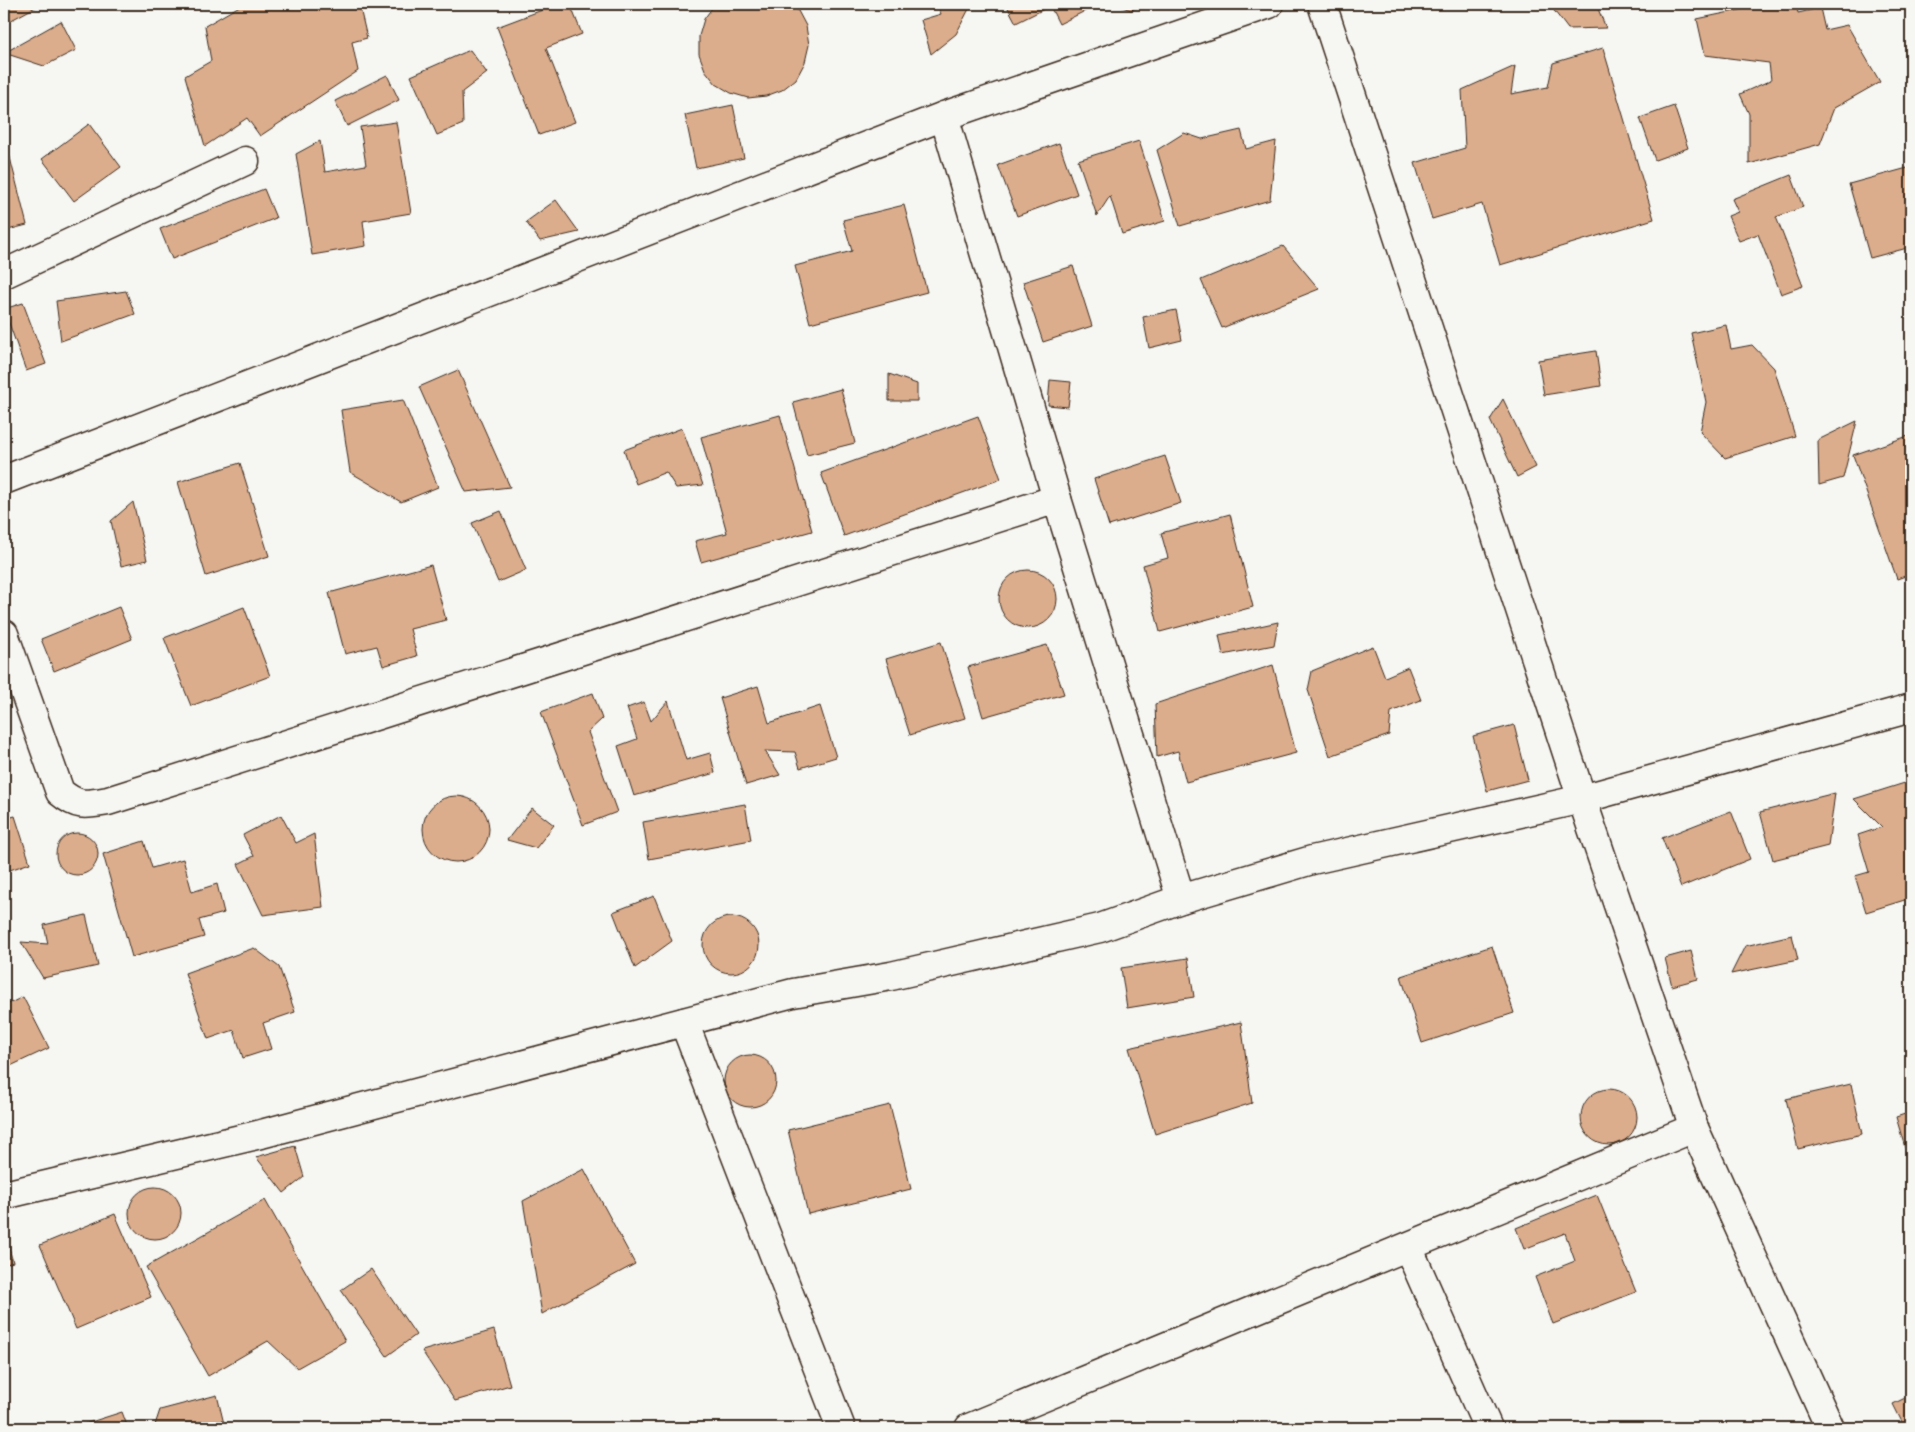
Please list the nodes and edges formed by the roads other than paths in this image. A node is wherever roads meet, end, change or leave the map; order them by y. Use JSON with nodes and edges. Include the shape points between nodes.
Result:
{"nodes":[{"id":1,"x":1269,"y":4,"type":"edge"},
{"id":2,"x":1322,"y":4,"type":"edge"},
{"id":3,"x":944,"y":116,"type":"junction"},
{"id":4,"x":245,"y":161,"type":"dead end"},
{"id":5,"x":4,"y":274,"type":"edge"},
{"id":6,"x":4,"y":480,"type":"edge"},
{"id":7,"x":1056,"y":499,"type":"junction"},
{"id":8,"x":4,"y":634,"type":"edge"},
{"id":9,"x":1911,"y":708,"type":"edge"},
{"id":10,"x":1582,"y":799,"type":"junction"},
{"id":11,"x":1181,"y":899,"type":"junction"},
{"id":12,"x":684,"y":1022,"type":"junction"},
{"id":13,"x":1694,"y":1128,"type":"junction"},
{"id":14,"x":4,"y":1195,"type":"edge"},
{"id":15,"x":1408,"y":1247,"type":"junction"},
{"id":16,"x":842,"y":1428,"type":"edge"},
{"id":17,"x":969,"y":1428,"type":"edge"},
{"id":18,"x":1488,"y":1428,"type":"edge"},
{"id":19,"x":1830,"y":1428,"type":"edge"}],
"edges":[{"from":1,"to":3,"type":"street"},
{"from":2,"to":10,"type":"street"},
{"from":3,"to":6,"type":"street"},
{"from":3,"to":7,"type":"street"},
{"from":4,"to":5,"type":"street"},
{"from":7,"to":8,"type":"street","via":[[117,798],[88,804],[74,804],[60,792]]},
{"from":7,"to":11,"type":"street"},
{"from":9,"to":10,"type":"street"},
{"from":10,"to":11,"type":"street","via":[[1312,860]]},
{"from":10,"to":13,"type":"street"},
{"from":11,"to":12,"type":"street","via":[[1100,928],[891,976],[793,993]]},
{"from":12,"to":14,"type":"street","via":[[261,1134]]},
{"from":12,"to":16,"type":"street"},
{"from":13,"to":15,"type":"street"},
{"from":13,"to":19,"type":"street"},
{"from":15,"to":17,"type":"street"},
{"from":15,"to":18,"type":"street"}]}
